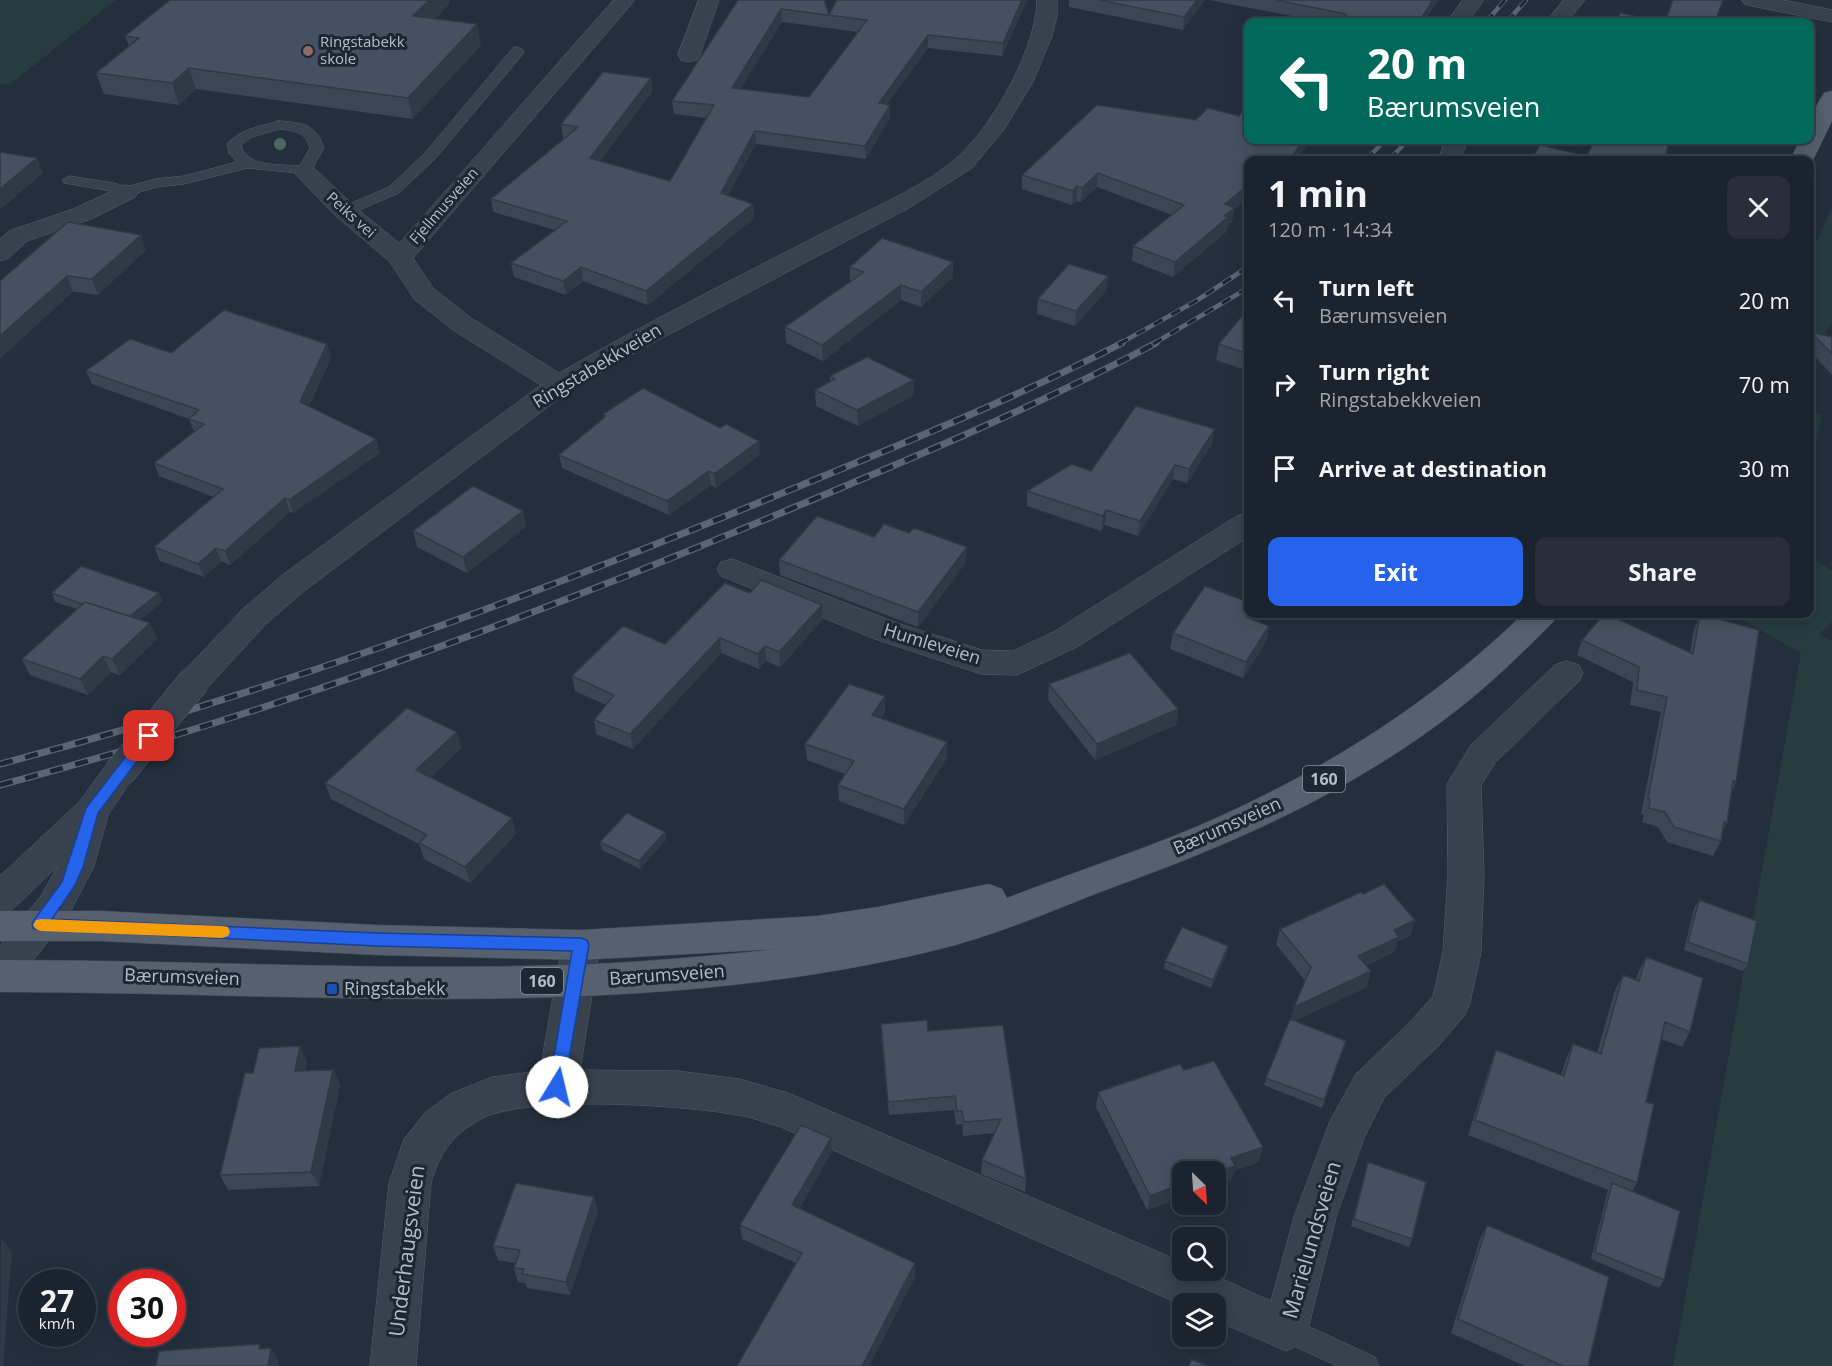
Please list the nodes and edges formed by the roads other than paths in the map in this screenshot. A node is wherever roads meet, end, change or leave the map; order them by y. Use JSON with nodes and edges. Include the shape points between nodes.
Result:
{"nodes":[{"id":1,"x":625,"y":0,"type":"edge"},
{"id":2,"x":709,"y":0,"type":"edge"},
{"id":3,"x":1047,"y":0,"type":"edge"},
{"id":4,"x":1474,"y":0,"type":"edge"},
{"id":5,"x":1575,"y":0,"type":"edge"},
{"id":6,"x":1752,"y":0,"type":"edge"},
{"id":7,"x":1832,"y":16,"type":"edge"},
{"id":8,"x":1460,"y":18,"type":"edge"},
{"id":9,"x":1559,"y":18,"type":"edge"},
{"id":10,"x":518,"y":51,"type":"dead end"},
{"id":11,"x":689,"y":55,"type":"dead end"},
{"id":12,"x":1832,"y":98,"type":"edge"},
{"id":13,"x":1814,"y":134,"type":"edge"},
{"id":14,"x":247,"y":164,"type":"junction"},
{"id":15,"x":304,"y":171,"type":"junction"},
{"id":16,"x":213,"y":174,"type":"junction"},
{"id":17,"x":69,"y":180,"type":"dead end"},
{"id":18,"x":191,"y":191,"type":"dead end"},
{"id":19,"x":126,"y":192,"type":"junction"},
{"id":20,"x":345,"y":211,"type":"junction"},
{"id":21,"x":6,"y":240,"type":"edge"},
{"id":22,"x":400,"y":257,"type":"junction"},
{"id":23,"x":559,"y":385,"type":"junction"},
{"id":24,"x":1244,"y":526,"type":"edge"},
{"id":25,"x":732,"y":569,"type":"dead end"},
{"id":26,"x":1538,"y":618,"type":"edge"},
{"id":27,"x":1567,"y":673,"type":"dead end"},
{"id":28,"x":92,"y":812,"type":"junction"},
{"id":29,"x":0,"y":899,"type":"edge"},
{"id":30,"x":40,"y":925,"type":"junction"},
{"id":31,"x":0,"y":926,"type":"edge"},
{"id":32,"x":578,"y":963,"type":"junction"},
{"id":33,"x":0,"y":974,"type":"edge"},
{"id":34,"x":557,"y":1087,"type":"junction"},
{"id":35,"x":1286,"y":1329,"type":"junction"},
{"id":36,"x":393,"y":1366,"type":"edge"},
{"id":37,"x":1366,"y":1366,"type":"edge"}],
"edges":[{"from":1,"to":22,"type":"street","name":"Fjellmusveien"},
{"from":2,"to":11,"type":"street"},
{"from":3,"to":23,"type":"street","name":"Ringstabekkveien","via":[[1043,35],[1001,115],[971,156],[898,204],[633,342]]},
{"from":4,"to":8,"type":"street"},
{"from":5,"to":9,"type":"street"},
{"from":6,"to":7,"type":"street"},
{"from":10,"to":20,"type":"lane","via":[[430,156],[394,190]]},
{"from":12,"to":13,"type":"main road"},
{"from":14,"to":15,"type":"lane"},
{"from":14,"to":15,"type":"lane","via":[[236,153],[234,144],[245,135],[279,125],[301,128],[314,136],[316,148]]},
{"from":14,"to":16,"type":"lane"},
{"from":15,"to":20,"type":"street","name":"Peiks vei"},
{"from":16,"to":18,"type":"lane"},
{"from":16,"to":19,"type":"lane"},
{"from":17,"to":19,"type":"lane"},
{"from":19,"to":21,"type":"street","via":[[82,214]]},
{"from":20,"to":22,"type":"street","name":"Peiks vei"},
{"from":22,"to":23,"type":"street","name":"Fjellmusveien","via":[[423,293],[438,306]]},
{"from":23,"to":28,"type":"street","name":"Ringstabekkveien","bridge":true,"via":[[292,584],[255,616],[195,680]]},
{"from":24,"to":25,"type":"street","name":"Humleveien","via":[[1066,639],[1017,663],[981,662],[886,631]]},
{"from":26,"to":32,"type":"main road","name":"Bærumsveien","number":"160","via":[[1447,699],[1343,769],[1214,834],[986,921],[902,943],[807,961],[693,976]]},
{"from":27,"to":35,"type":"street","name":"Marielundsveien","via":[[1483,754],[1464,784],[1466,875],[1462,952],[1450,1003],[1370,1086],[1345,1134],[1316,1214]]},
{"from":28,"to":29,"type":"street","name":"Ringstabekkveien"},
{"from":28,"to":30,"type":"street","name":"Ringstabekkveien","via":[[68,885]]},
{"from":30,"to":31,"type":"main road","name":"Bærumsveien","number":"160"},
{"from":30,"to":32,"type":"main road","name":"Bærumsveien","number":"160","via":[[388,940]]},
{"from":30,"to":33,"type":"street","name":"Ringstabekkveien"},
{"from":32,"to":33,"type":"main road","name":"Bærumsveien","number":"160","via":[[495,983]]},
{"from":32,"to":34,"type":"street"},
{"from":34,"to":35,"type":"street","name":"Marielundsveien","via":[[678,1089],[739,1097],[788,1111]]},
{"from":34,"to":36,"type":"street","name":"Underhaugsveien","via":[[492,1095],[464,1107],[439,1126],[419,1152],[410,1183]]},
{"from":35,"to":37,"type":"lane"}]}
